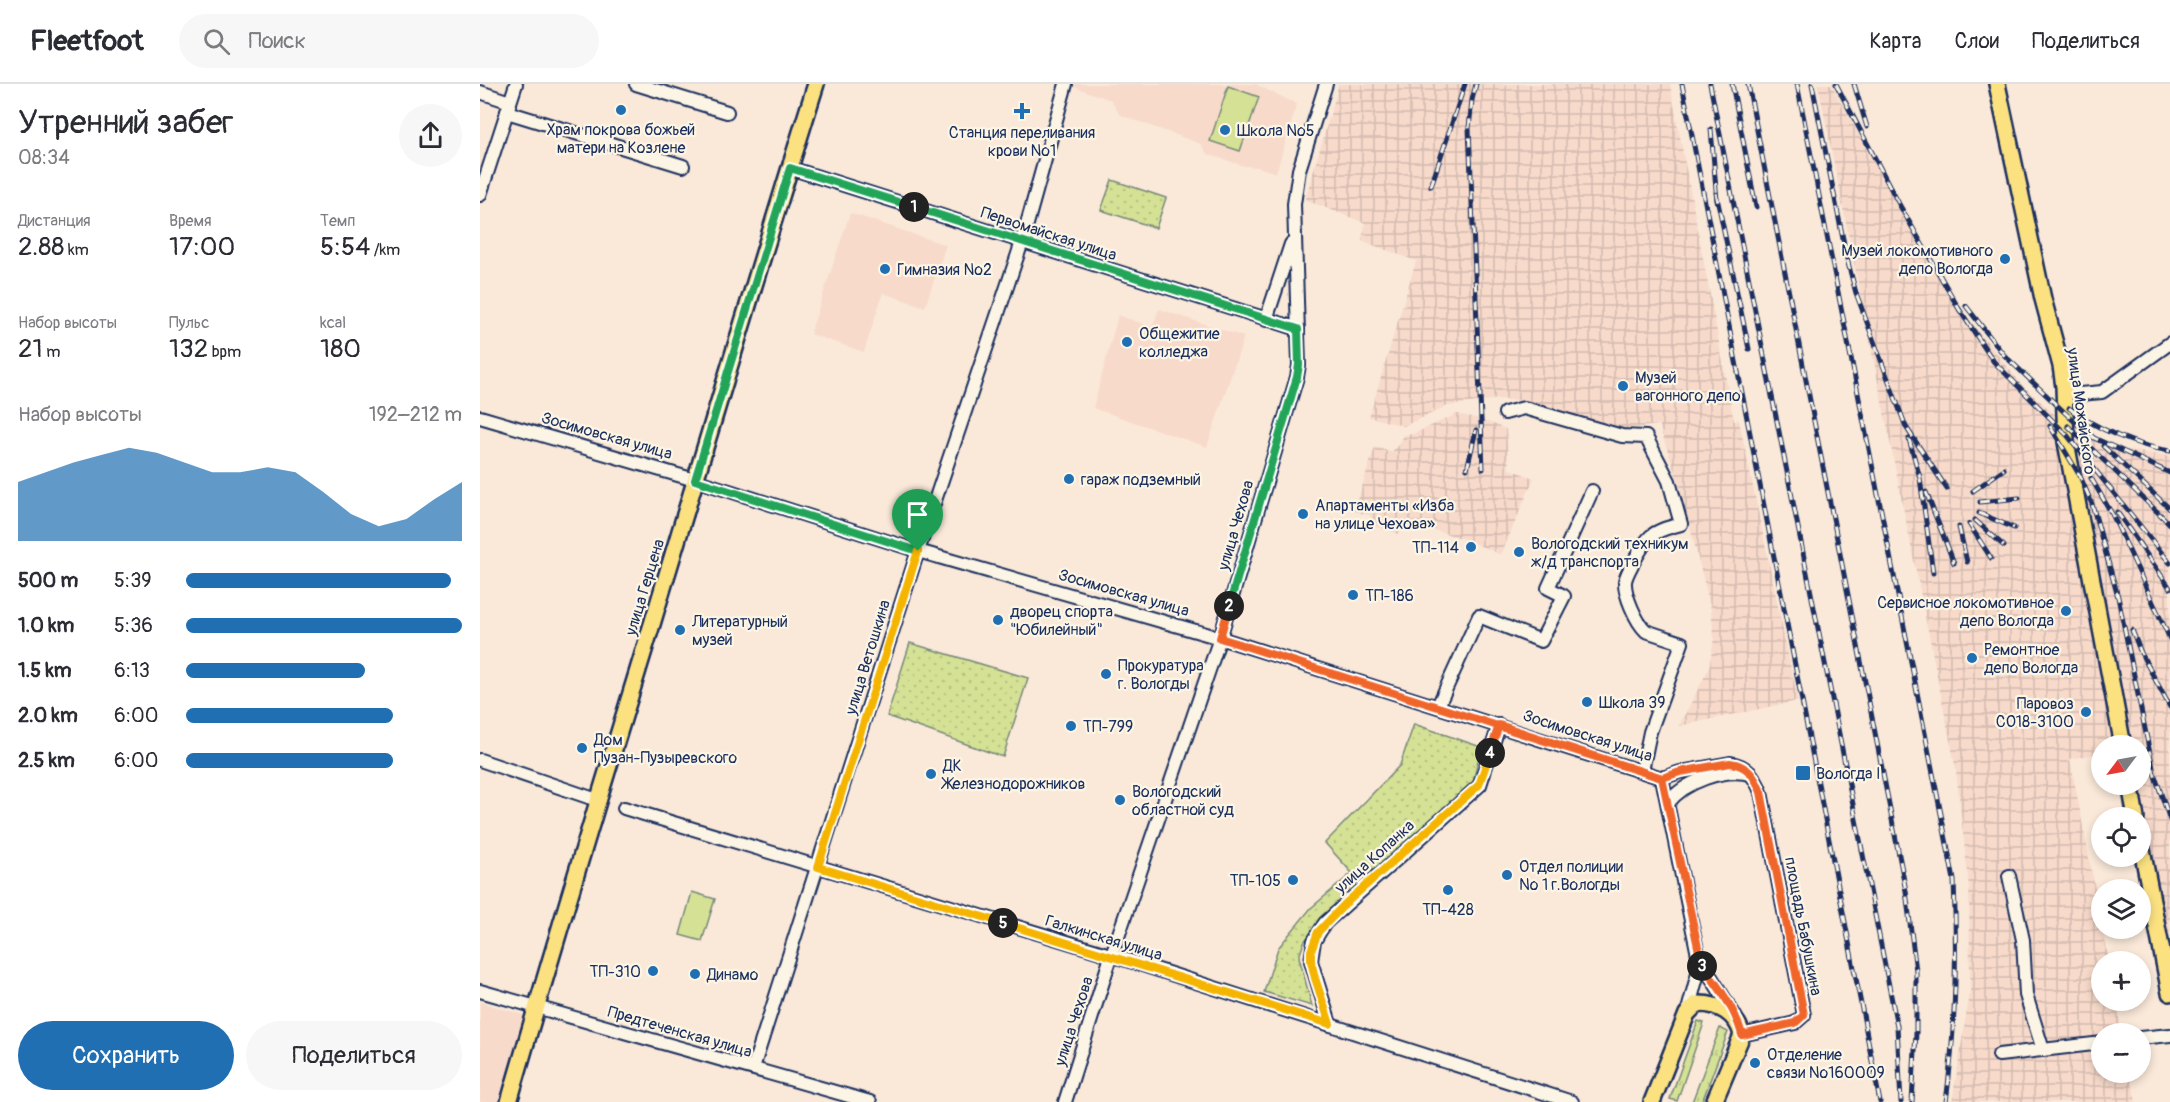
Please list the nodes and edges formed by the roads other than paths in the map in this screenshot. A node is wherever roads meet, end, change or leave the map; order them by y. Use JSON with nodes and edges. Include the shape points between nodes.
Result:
{"nodes":[{"id":1,"x":516,"y":84,"type":"edge"},
{"id":2,"x":636,"y":84,"type":"edge"},
{"id":3,"x":816,"y":84,"type":"edge"},
{"id":4,"x":1066,"y":84,"type":"edge"},
{"id":5,"x":1326,"y":84,"type":"edge"},
{"id":6,"x":1997,"y":84,"type":"edge"},
{"id":7,"x":480,"y":92,"type":"edge"},
{"id":8,"x":508,"y":107,"type":"junction"},
{"id":9,"x":727,"y":112,"type":"dead end"},
{"id":10,"x":683,"y":166,"type":"dead end"},
{"id":11,"x":790,"y":168,"type":"junction"},
{"id":12,"x":480,"y":195,"type":"edge"},
{"id":13,"x":1294,"y":236,"type":"junction"},
{"id":14,"x":1022,"y":242,"type":"junction"},
{"id":15,"x":1266,"y":320,"type":"junction"},
{"id":16,"x":1298,"y":329,"type":"junction"},
{"id":17,"x":2170,"y":343,"type":"edge"},
{"id":18,"x":2064,"y":387,"type":"junction"},
{"id":19,"x":1505,"y":412,"type":"dead end"},
{"id":20,"x":480,"y":417,"type":"edge"},
{"id":21,"x":695,"y":480,"type":"junction"},
{"id":22,"x":1592,"y":491,"type":"dead end"},
{"id":23,"x":918,"y":551,"type":"junction"},
{"id":24,"x":1220,"y":638,"type":"junction"},
{"id":25,"x":1438,"y":706,"type":"junction"},
{"id":26,"x":1499,"y":725,"type":"junction"},
{"id":27,"x":2121,"y":735,"type":"edge"},
{"id":28,"x":480,"y":760,"type":"edge"},
{"id":29,"x":1642,"y":771,"type":"junction"},
{"id":30,"x":1752,"y":774,"type":"junction"},
{"id":31,"x":1662,"y":778,"type":"junction"},
{"id":32,"x":597,"y":800,"type":"junction"},
{"id":33,"x":1668,"y":803,"type":"junction"},
{"id":34,"x":624,"y":808,"type":"dead end"},
{"id":35,"x":818,"y":867,"type":"junction"},
{"id":36,"x":2145,"y":867,"type":"edge"},
{"id":37,"x":2009,"y":876,"type":"dead end"},
{"id":38,"x":1112,"y":956,"type":"junction"},
{"id":39,"x":1700,"y":965,"type":"junction"},
{"id":40,"x":480,"y":991,"type":"edge"},
{"id":41,"x":2170,"y":993,"type":"edge"},
{"id":42,"x":536,"y":1007,"type":"junction"},
{"id":43,"x":1687,"y":1014,"type":"junction"},
{"id":44,"x":1737,"y":1019,"type":"junction"},
{"id":45,"x":1330,"y":1024,"type":"junction"},
{"id":46,"x":2170,"y":1035,"type":"edge"},
{"id":47,"x":2151,"y":1037,"type":"edge"},
{"id":48,"x":1741,"y":1038,"type":"junction"},
{"id":49,"x":2091,"y":1044,"type":"edge"},
{"id":50,"x":2043,"y":1050,"type":"junction"},
{"id":51,"x":1999,"y":1055,"type":"dead end"},
{"id":52,"x":753,"y":1068,"type":"junction"},
{"id":53,"x":1654,"y":1100,"type":"edge"},
{"id":54,"x":1714,"y":1101,"type":"edge"},
{"id":55,"x":509,"y":1102,"type":"edge"},
{"id":56,"x":870,"y":1102,"type":"edge"},
{"id":57,"x":1065,"y":1102,"type":"edge"},
{"id":58,"x":1572,"y":1102,"type":"edge"}],
"edges":[{"from":1,"to":8,"type":"street"},
{"from":2,"to":9,"type":"street"},
{"from":3,"to":11,"type":"main road","name":"улица Герцена"},
{"from":4,"to":14,"type":"street","name":"улица Ветошкина"},
{"from":5,"to":13,"type":"street","name":"улица Чехова","via":[[1299,170]]},
{"from":6,"to":18,"type":"main road","name":"улица Можайского"},
{"from":7,"to":8,"type":"street"},
{"from":8,"to":10,"type":"street"},
{"from":8,"to":12,"type":"street"},
{"from":11,"to":14,"type":"street","name":"Первомайская улица"},
{"from":11,"to":21,"type":"main road","name":"улица Герцена"},
{"from":13,"to":15,"type":"street"},
{"from":13,"to":16,"type":"street","name":"улица Чехова"},
{"from":14,"to":15,"type":"street","name":"Первомайская улица"},
{"from":14,"to":23,"type":"street","name":"улица Ветошкина"},
{"from":15,"to":16,"type":"street","name":"Первомайская улица"},
{"from":16,"to":24,"type":"street","name":"улица Чехова","via":[[1297,377]]},
{"from":17,"to":18,"type":"street","via":[[2102,392],[2080,394]]},
{"from":18,"to":27,"type":"main road","name":"улица Можайского","via":[[2066,442]]},
{"from":19,"to":29,"type":"street","via":[[1524,408],[1622,436],[1646,437],[1669,482],[1681,524],[1647,539],[1625,583],[1642,627],[1682,643],[1650,732]]},
{"from":20,"to":21,"type":"street","name":"Зосимовская улица"},
{"from":21,"to":23,"type":"street","name":"Зосимовская улица"},
{"from":21,"to":32,"type":"main road","name":"улица Герцена"},
{"from":22,"to":25,"type":"street","via":[[1548,588],[1564,596],[1541,641],[1479,616]]},
{"from":23,"to":24,"type":"street","name":"Зосимовская улица"},
{"from":23,"to":35,"type":"street","name":"улица Ветошкина"},
{"from":24,"to":25,"type":"street","name":"Зосимовская улица"},
{"from":24,"to":38,"type":"street","name":"улица Чехова"},
{"from":25,"to":26,"type":"street","name":"Зосимовская улица"},
{"from":26,"to":29,"type":"street","name":"Зосимовская улица"},
{"from":26,"to":45,"type":"street","name":"улица Копанка","via":[[1479,785],[1318,932],[1311,961]]},
{"from":28,"to":32,"type":"street"},
{"from":29,"to":31,"type":"street","name":"Зосимовская улица"},
{"from":30,"to":31,"type":"street","via":[[1743,766],[1730,763]]},
{"from":30,"to":33,"type":"street","via":[[1738,772],[1706,779],[1680,790]]},
{"from":30,"to":48,"type":"street","name":"площадь Бабушкина","via":[[1761,792],[1804,1015],[1795,1023]]},
{"from":31,"to":33,"type":"street","name":"Зосимовская улица"},
{"from":32,"to":42,"type":"main road","name":"улица Герцена"},
{"from":33,"to":39,"type":"street","name":"Зосимовская улица"},
{"from":34,"to":35,"type":"street","name":"Галкинская улица"},
{"from":35,"to":38,"type":"street","name":"Галкинская улица"},
{"from":35,"to":52,"type":"street","name":"улица Ветошкина"},
{"from":36,"to":41,"type":"main road"},
{"from":37,"to":50,"type":"street","via":[[2023,940],[2026,995]]},
{"from":38,"to":45,"type":"street","name":"Галкинская улица"},
{"from":38,"to":57,"type":"street","name":"улица Чехова"},
{"from":39,"to":43,"type":"street","name":"Зосимовская улица"},
{"from":39,"to":44,"type":"street"},
{"from":40,"to":42,"type":"street","name":"Предтеченская улица"},
{"from":42,"to":52,"type":"street","name":"Предтеченская улица"},
{"from":42,"to":55,"type":"main road","name":"улица Герцена"},
{"from":43,"to":44,"type":"main road","via":[[1697,1004],[1705,1004]]},
{"from":43,"to":53,"type":"main road","name":"Зосимовская улица"},
{"from":44,"to":48,"type":"main road"},
{"from":45,"to":58,"type":"street","name":"Галкинская улица"},
{"from":46,"to":47,"type":"street"},
{"from":48,"to":54,"type":"main road"},
{"from":49,"to":50,"type":"street"},
{"from":50,"to":51,"type":"street"},
{"from":52,"to":56,"type":"street","name":"Предтеченская улица"}]}
